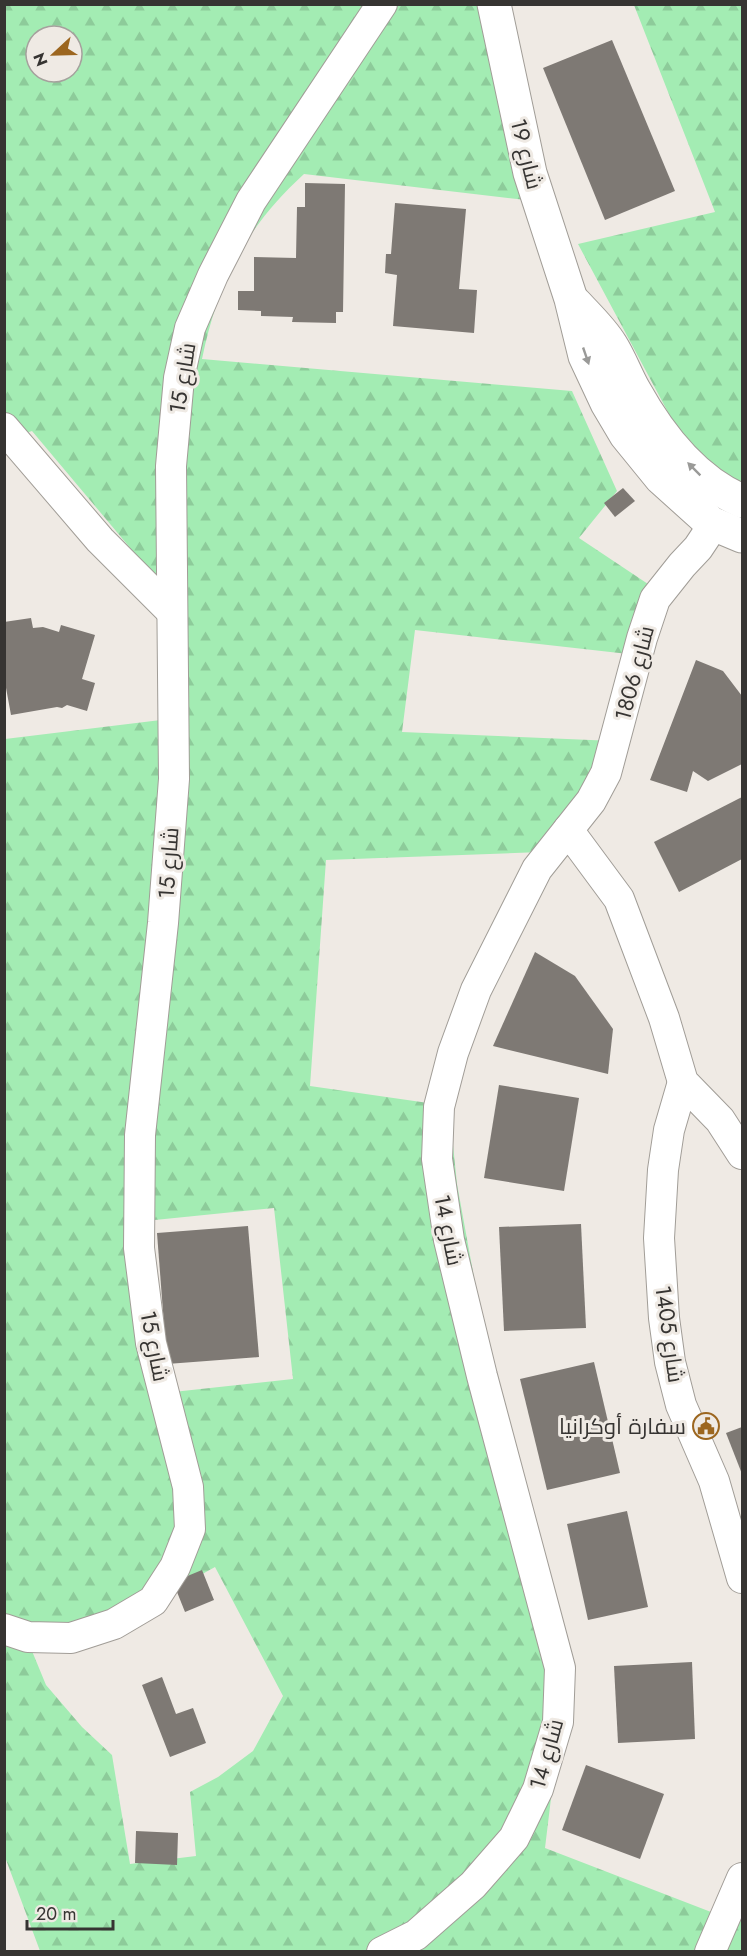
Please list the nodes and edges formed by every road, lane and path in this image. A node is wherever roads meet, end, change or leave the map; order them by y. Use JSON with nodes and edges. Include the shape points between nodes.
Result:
{"nodes":[{"id":1,"x":382,"y":4,"type":"edge"},
{"id":2,"x":494,"y":4,"type":"edge"},
{"id":3,"x":572,"y":299,"type":"junction"},
{"id":4,"x":4,"y":428,"type":"edge"},
{"id":5,"x":742,"y":501,"type":"edge"},
{"id":6,"x":711,"y":523,"type":"junction"},
{"id":7,"x":742,"y":536,"type":"edge"},
{"id":8,"x":172,"y":612,"type":"junction"},
{"id":9,"x":568,"y":830,"type":"junction"},
{"id":10,"x":683,"y":1082,"type":"junction"},
{"id":11,"x":742,"y":1154,"type":"edge"},
{"id":12,"x":742,"y":1578,"type":"edge"},
{"id":13,"x":4,"y":1629,"type":"edge"},
{"id":14,"x":742,"y":1878,"type":"edge"},
{"id":15,"x":382,"y":1952,"type":"edge"},
{"id":16,"x":710,"y":1952,"type":"edge"}],
"edges":[{"from":1,"to":8,"type":"street","name":"شارع 15","via":[[251,201],[190,328],[179,378],[171,466]]},
{"from":2,"to":3,"type":"main road","name":"شارع 19","via":[[530,173]]},
{"from":5,"to":3,"type":"main road","name":"شارع 19","one_way":true,"via":[[698,474],[677,450],[633,390],[611,343]]},
{"from":3,"to":6,"type":"main road","name":"شارع 19","one_way":true,"via":[[585,356],[626,435],[661,478]]},
{"from":4,"to":8,"type":"street","via":[[100,540]]},
{"from":6,"to":7,"type":"main road","name":"شارع 19"},
{"from":6,"to":9,"type":"street","name":"شارع 1806","via":[[698,548],[655,599],[606,773],[591,801]]},
{"from":8,"to":13,"type":"street","name":"شارع 15","via":[[174,779],[140,1135],[139,1248],[151,1343],[188,1487],[190,1529],[175,1567],[153,1601],[114,1624],[71,1638],[28,1637]]},
{"from":9,"to":10,"type":"street","via":[[619,899],[664,1018]]},
{"from":9,"to":15,"type":"street","name":"شارع 14","via":[[537,869],[476,990],[439,1107],[437,1159],[452,1251],[482,1376],[561,1668],[558,1722],[538,1789],[514,1838],[473,1885],[416,1935]]},
{"from":10,"to":11,"type":"street","via":[[720,1120]]},
{"from":10,"to":12,"type":"street","name":"شارع 1405","via":[[669,1130],[663,1170],[659,1238],[664,1318],[681,1405],[714,1482]]},
{"from":14,"to":16,"type":"street"}]}
